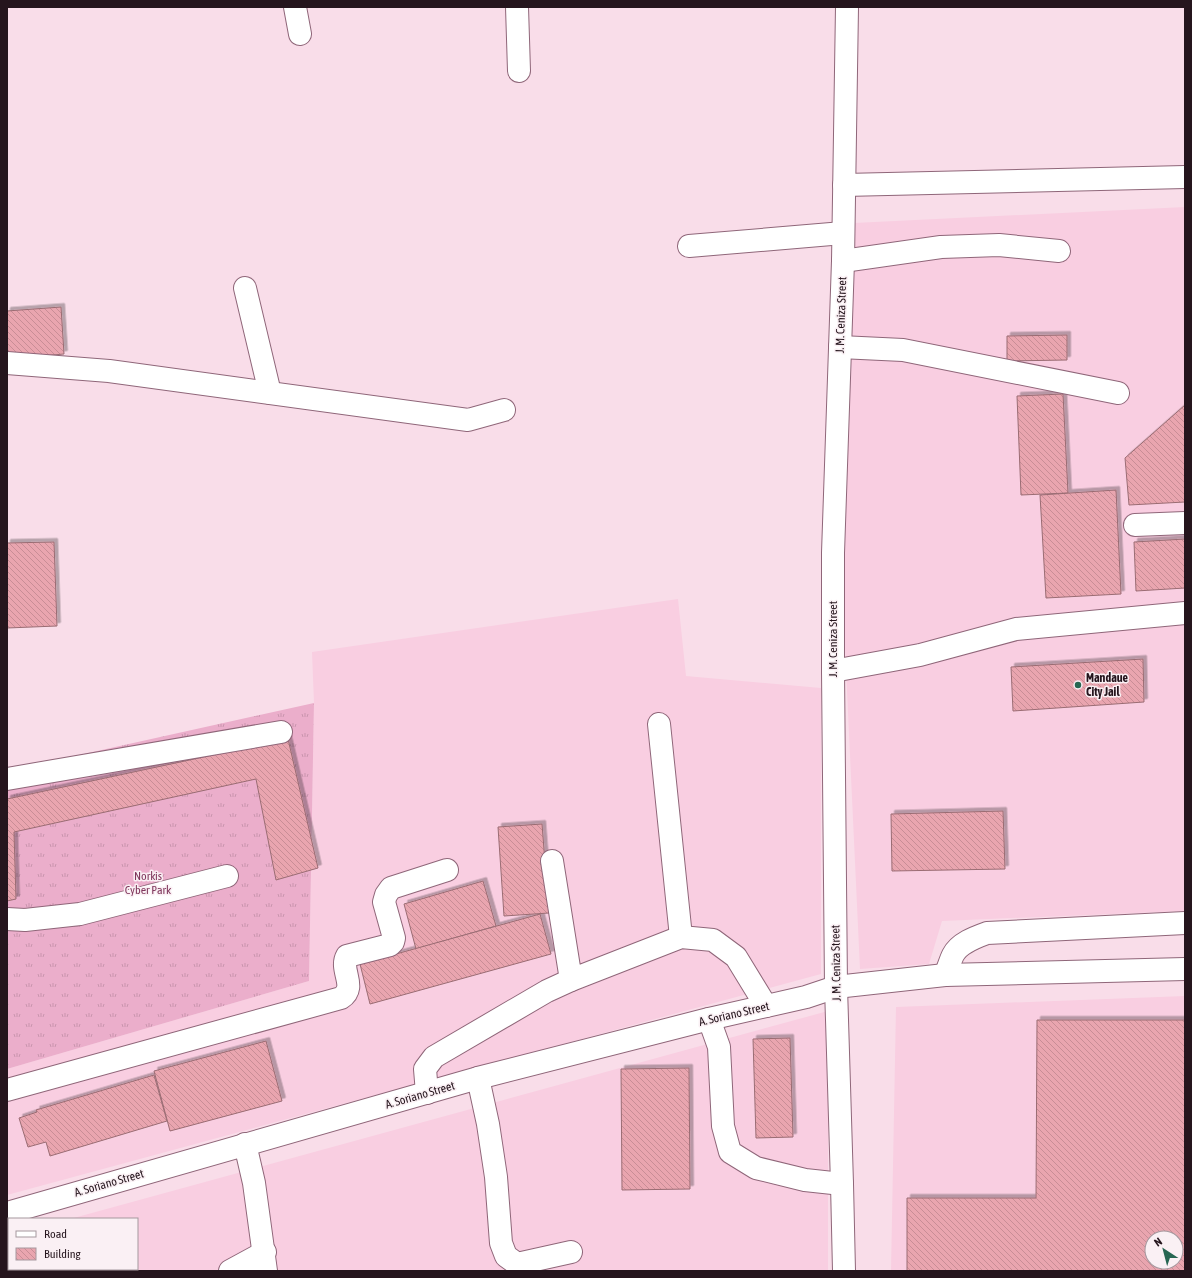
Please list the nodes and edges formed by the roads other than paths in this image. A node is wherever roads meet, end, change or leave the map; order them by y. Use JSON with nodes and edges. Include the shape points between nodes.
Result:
{"nodes":[{"id":1,"x":295,"y":7,"type":"edge"},
{"id":2,"x":517,"y":7,"type":"edge"},
{"id":3,"x":847,"y":7,"type":"edge"},
{"id":4,"x":300,"y":34,"type":"dead end"},
{"id":5,"x":519,"y":71,"type":"dead end"},
{"id":6,"x":1185,"y":177,"type":"edge"},
{"id":7,"x":844,"y":185,"type":"junction"},
{"id":8,"x":843,"y":233,"type":"junction"},
{"id":9,"x":689,"y":246,"type":"dead end"},
{"id":10,"x":1059,"y":251,"type":"dead end"},
{"id":11,"x":843,"y":261,"type":"junction"},
{"id":12,"x":245,"y":288,"type":"dead end"},
{"id":13,"x":840,"y":347,"type":"junction"},
{"id":14,"x":7,"y":363,"type":"edge"},
{"id":15,"x":270,"y":393,"type":"junction"},
{"id":16,"x":1118,"y":393,"type":"dead end"},
{"id":17,"x":504,"y":410,"type":"dead end"},
{"id":18,"x":1185,"y":523,"type":"edge"},
{"id":19,"x":1135,"y":525,"type":"dead end"},
{"id":20,"x":1185,"y":613,"type":"edge"},
{"id":21,"x":833,"y":671,"type":"junction"},
{"id":22,"x":659,"y":724,"type":"dead end"},
{"id":23,"x":281,"y":732,"type":"dead end"},
{"id":24,"x":7,"y":779,"type":"edge"},
{"id":25,"x":552,"y":861,"type":"dead end"},
{"id":26,"x":447,"y":870,"type":"dead end"},
{"id":27,"x":227,"y":876,"type":"dead end"},
{"id":28,"x":7,"y":919,"type":"edge"},
{"id":29,"x":1185,"y":923,"type":"edge"},
{"id":30,"x":681,"y":937,"type":"junction"},
{"id":31,"x":1185,"y":969,"type":"edge"},
{"id":32,"x":945,"y":975,"type":"junction"},
{"id":33,"x":571,"y":980,"type":"junction"},
{"id":34,"x":836,"y":987,"type":"junction"},
{"id":35,"x":766,"y":1006,"type":"junction"},
{"id":36,"x":708,"y":1019,"type":"junction"},
{"id":37,"x":478,"y":1078,"type":"junction"},
{"id":38,"x":7,"y":1090,"type":"edge"},
{"id":39,"x":427,"y":1093,"type":"junction"},
{"id":40,"x":245,"y":1144,"type":"junction"},
{"id":41,"x":842,"y":1184,"type":"junction"},
{"id":42,"x":7,"y":1212,"type":"edge"},
{"id":43,"x":571,"y":1252,"type":"dead end"},
{"id":44,"x":266,"y":1262,"type":"edge"},
{"id":45,"x":230,"y":1271,"type":"edge"},
{"id":46,"x":844,"y":1271,"type":"edge"}],
"edges":[{"from":1,"to":4,"type":"street"},
{"from":2,"to":5,"type":"street"},
{"from":3,"to":7,"type":"street","name":"J. M. Ceniza Street"},
{"from":6,"to":7,"type":"street"},
{"from":7,"to":8,"type":"street","name":"J. M. Ceniza Street"},
{"from":8,"to":9,"type":"street"},
{"from":8,"to":11,"type":"street","name":"J. M. Ceniza Street"},
{"from":10,"to":11,"type":"street","via":[[999,245],[940,247]]},
{"from":11,"to":13,"type":"street","name":"J. M. Ceniza Street"},
{"from":12,"to":15,"type":"street"},
{"from":13,"to":16,"type":"street","via":[[903,350]]},
{"from":13,"to":21,"type":"street","name":"J. M. Ceniza Street","via":[[833,553]]},
{"from":14,"to":15,"type":"street","via":[[108,371]]},
{"from":15,"to":17,"type":"street","via":[[468,420]]},
{"from":18,"to":19,"type":"street"},
{"from":20,"to":21,"type":"street","via":[[1016,629],[920,655]]},
{"from":21,"to":34,"type":"street","name":"J. M. Ceniza Street"},
{"from":22,"to":30,"type":"street"},
{"from":23,"to":24,"type":"street"},
{"from":25,"to":33,"type":"street"},
{"from":26,"to":38,"type":"street","via":[[391,888],[384,902],[393,942],[348,956],[345,961],[349,989],[341,998]]},
{"from":27,"to":28,"type":"street","via":[[80,914],[25,920]]},
{"from":29,"to":32,"type":"street","via":[[987,933],[958,948]]},
{"from":30,"to":33,"type":"street"},
{"from":30,"to":35,"type":"street","via":[[713,940],[736,957]]},
{"from":31,"to":32,"type":"street","name":"A. Soriano Street"},
{"from":32,"to":34,"type":"street","name":"A. Soriano Street"},
{"from":33,"to":39,"type":"street","via":[[547,990],[434,1057],[425,1070]]},
{"from":34,"to":35,"type":"street","name":"A. Soriano Street"},
{"from":34,"to":41,"type":"street","name":"J. M. Ceniza Street"},
{"from":35,"to":36,"type":"street","name":"A. Soriano Street"},
{"from":36,"to":37,"type":"street","name":"A. Soriano Street"},
{"from":36,"to":41,"type":"street","via":[[719,1047],[723,1126],[730,1152],[756,1168],[805,1180]]},
{"from":37,"to":39,"type":"street","name":"A. Soriano Street"},
{"from":37,"to":43,"type":"street","via":[[496,1177],[501,1243],[506,1256],[517,1264]]},
{"from":39,"to":40,"type":"street","name":"A. Soriano Street"},
{"from":40,"to":42,"type":"street","name":"A. Soriano Street"},
{"from":40,"to":44,"type":"street","via":[[254,1183]]},
{"from":41,"to":46,"type":"street","name":"J. M. Ceniza Street"},
{"from":44,"to":45,"type":"street"}]}
